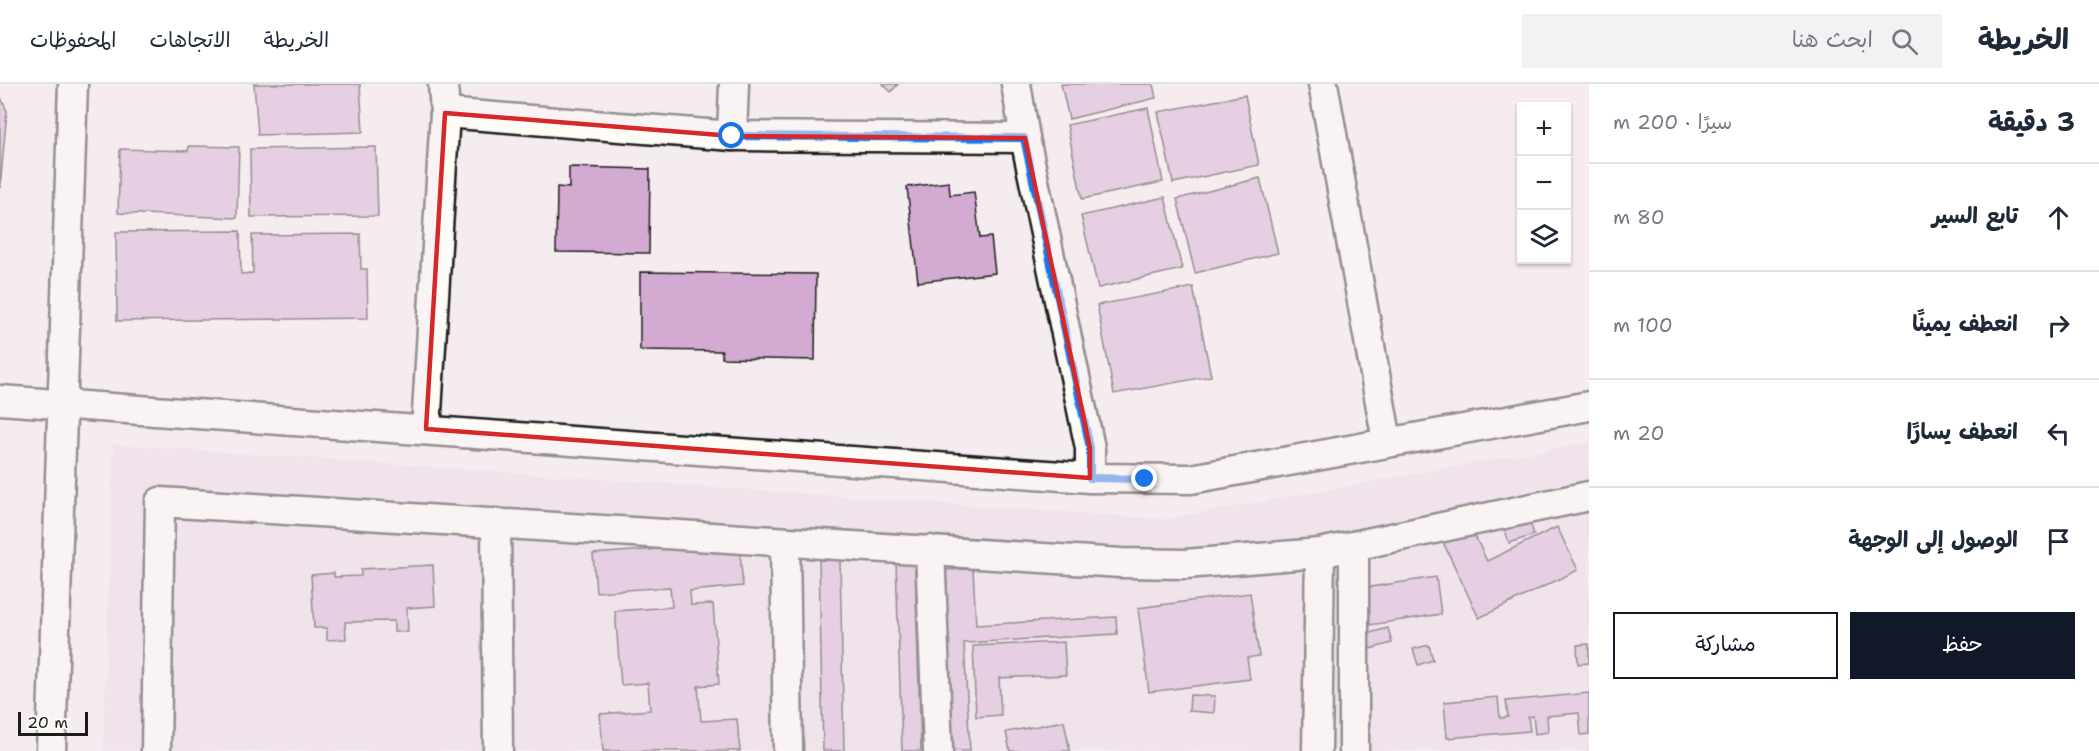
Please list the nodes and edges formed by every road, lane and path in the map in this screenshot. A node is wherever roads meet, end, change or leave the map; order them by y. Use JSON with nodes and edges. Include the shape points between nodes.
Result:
{"nodes":[{"id":1,"x":74,"y":84,"type":"edge"},
{"id":2,"x":443,"y":84,"type":"edge"},
{"id":3,"x":734,"y":84,"type":"edge"},
{"id":4,"x":1016,"y":84,"type":"edge"},
{"id":5,"x":1323,"y":84,"type":"edge"},
{"id":6,"x":445,"y":113,"type":"junction"},
{"id":7,"x":732,"y":136,"type":"junction"},
{"id":8,"x":1024,"y":138,"type":"junction"},
{"id":9,"x":0,"y":400,"type":"edge"},
{"id":10,"x":63,"y":404,"type":"junction"},
{"id":11,"x":1589,"y":406,"type":"edge"},
{"id":12,"x":426,"y":429,"type":"junction"},
{"id":13,"x":1387,"y":441,"type":"junction"},
{"id":14,"x":1090,"y":478,"type":"junction"},
{"id":15,"x":1589,"y":496,"type":"edge"},
{"id":16,"x":496,"y":523,"type":"junction"},
{"id":17,"x":784,"y":542,"type":"junction"},
{"id":18,"x":1353,"y":546,"type":"junction"},
{"id":19,"x":930,"y":550,"type":"junction"},
{"id":20,"x":1320,"y":553,"type":"junction"},
{"id":21,"x":51,"y":751,"type":"edge"},
{"id":22,"x":156,"y":751,"type":"edge"},
{"id":23,"x":498,"y":751,"type":"edge"},
{"id":24,"x":788,"y":751,"type":"edge"},
{"id":25,"x":938,"y":751,"type":"edge"},
{"id":26,"x":1317,"y":751,"type":"edge"},
{"id":27,"x":1354,"y":751,"type":"edge"}],
"edges":[{"from":1,"to":10,"type":"street"},
{"from":2,"to":6,"type":"street"},
{"from":3,"to":7,"type":"street"},
{"from":4,"to":8,"type":"street"},
{"from":5,"to":13,"type":"street"},
{"from":6,"to":7,"type":"street"},
{"from":6,"to":12,"type":"street"},
{"from":7,"to":8,"type":"street"},
{"from":8,"to":14,"type":"street","via":[[1090,448]]},
{"from":9,"to":10,"type":"street"},
{"from":10,"to":12,"type":"street"},
{"from":10,"to":21,"type":"street"},
{"from":11,"to":13,"type":"street"},
{"from":12,"to":14,"type":"street"},
{"from":13,"to":14,"type":"street","via":[[1191,479]]},
{"from":15,"to":18,"type":"street"},
{"from":16,"to":17,"type":"street"},
{"from":16,"to":22,"type":"street","via":[[160,502]]},
{"from":16,"to":23,"type":"street"},
{"from":17,"to":19,"type":"street"},
{"from":17,"to":24,"type":"street"},
{"from":18,"to":20,"type":"street"},
{"from":18,"to":27,"type":"street"},
{"from":19,"to":20,"type":"street","via":[[1185,564]]},
{"from":19,"to":25,"type":"street"},
{"from":20,"to":26,"type":"street"}]}
